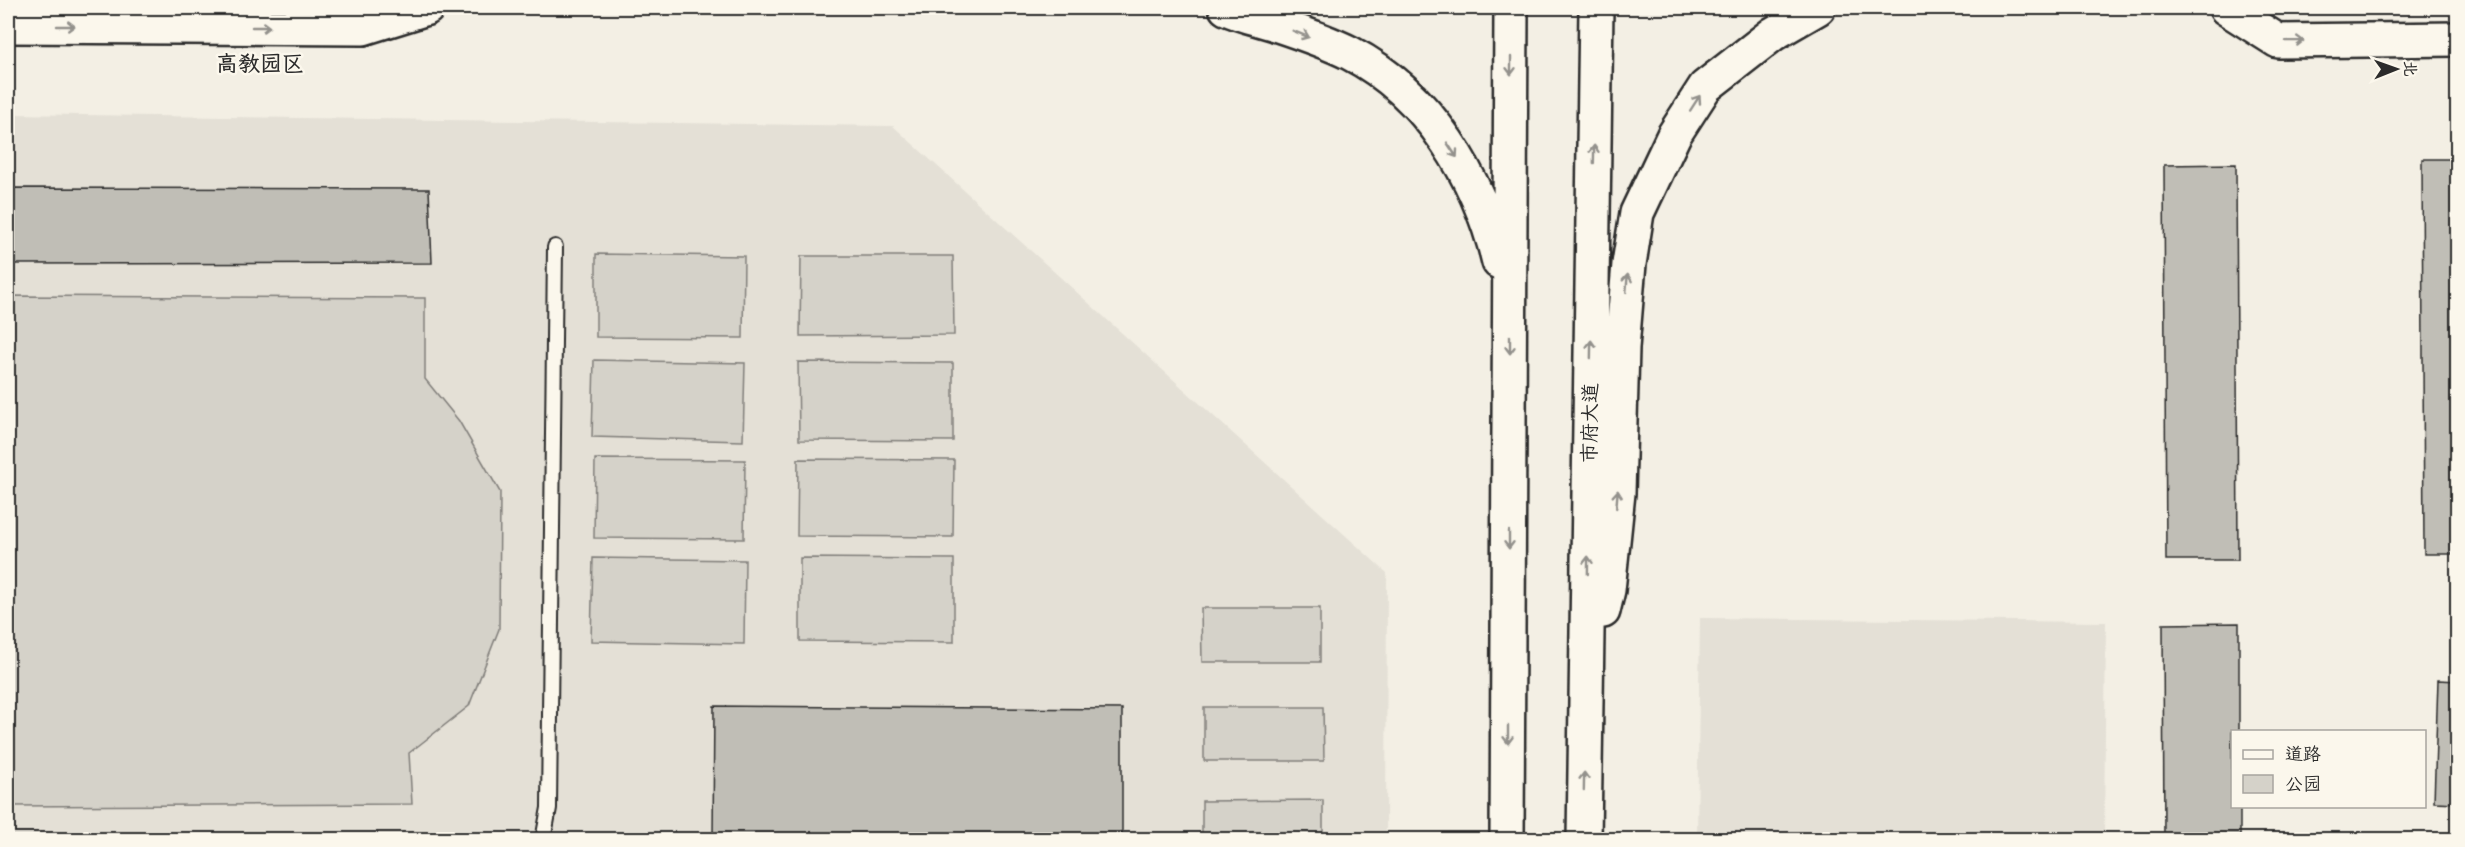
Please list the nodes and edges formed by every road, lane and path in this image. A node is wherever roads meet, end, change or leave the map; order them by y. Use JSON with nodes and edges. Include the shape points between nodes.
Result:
{"nodes":[{"id":1,"x":427,"y":8,"type":"edge"},
{"id":2,"x":1226,"y":8,"type":"edge"},
{"id":3,"x":1511,"y":8,"type":"edge"},
{"id":4,"x":1596,"y":8,"type":"edge"},
{"id":5,"x":1818,"y":8,"type":"edge"},
{"id":6,"x":2226,"y":8,"type":"edge"},
{"id":7,"x":8,"y":26,"type":"edge"},
{"id":8,"x":2457,"y":39,"type":"edge"},
{"id":9,"x":555,"y":247,"type":"dead end"},
{"id":10,"x":1510,"y":311,"type":"junction"},
{"id":11,"x":1586,"y":680,"type":"junction"},
{"id":12,"x":543,"y":840,"type":"edge"},
{"id":13,"x":1507,"y":840,"type":"edge"},
{"id":14,"x":1584,"y":840,"type":"edge"}],
"edges":[{"from":7,"to":1,"type":"main road","one_way":true,"via":[[363,28]]},
{"from":2,"to":10,"type":"main road","one_way":true,"via":[[1349,52],[1384,73],[1426,114],[1465,170],[1487,218]]},
{"from":3,"to":10,"type":"main road","one_way":true},
{"from":11,"to":4,"type":"main road","name":"市府大道","one_way":true},
{"from":11,"to":5,"type":"main road","one_way":true,"via":[[1608,590],[1618,493],[1623,336],[1637,213],[1674,135],[1705,87],[1773,34]]},
{"from":6,"to":8,"type":"main road","one_way":true,"via":[[2278,41]]},
{"from":9,"to":12,"type":"lane","via":[[549,808]]},
{"from":10,"to":13,"type":"main road","one_way":true},
{"from":14,"to":11,"type":"main road","name":"市府大道","one_way":true}]}
